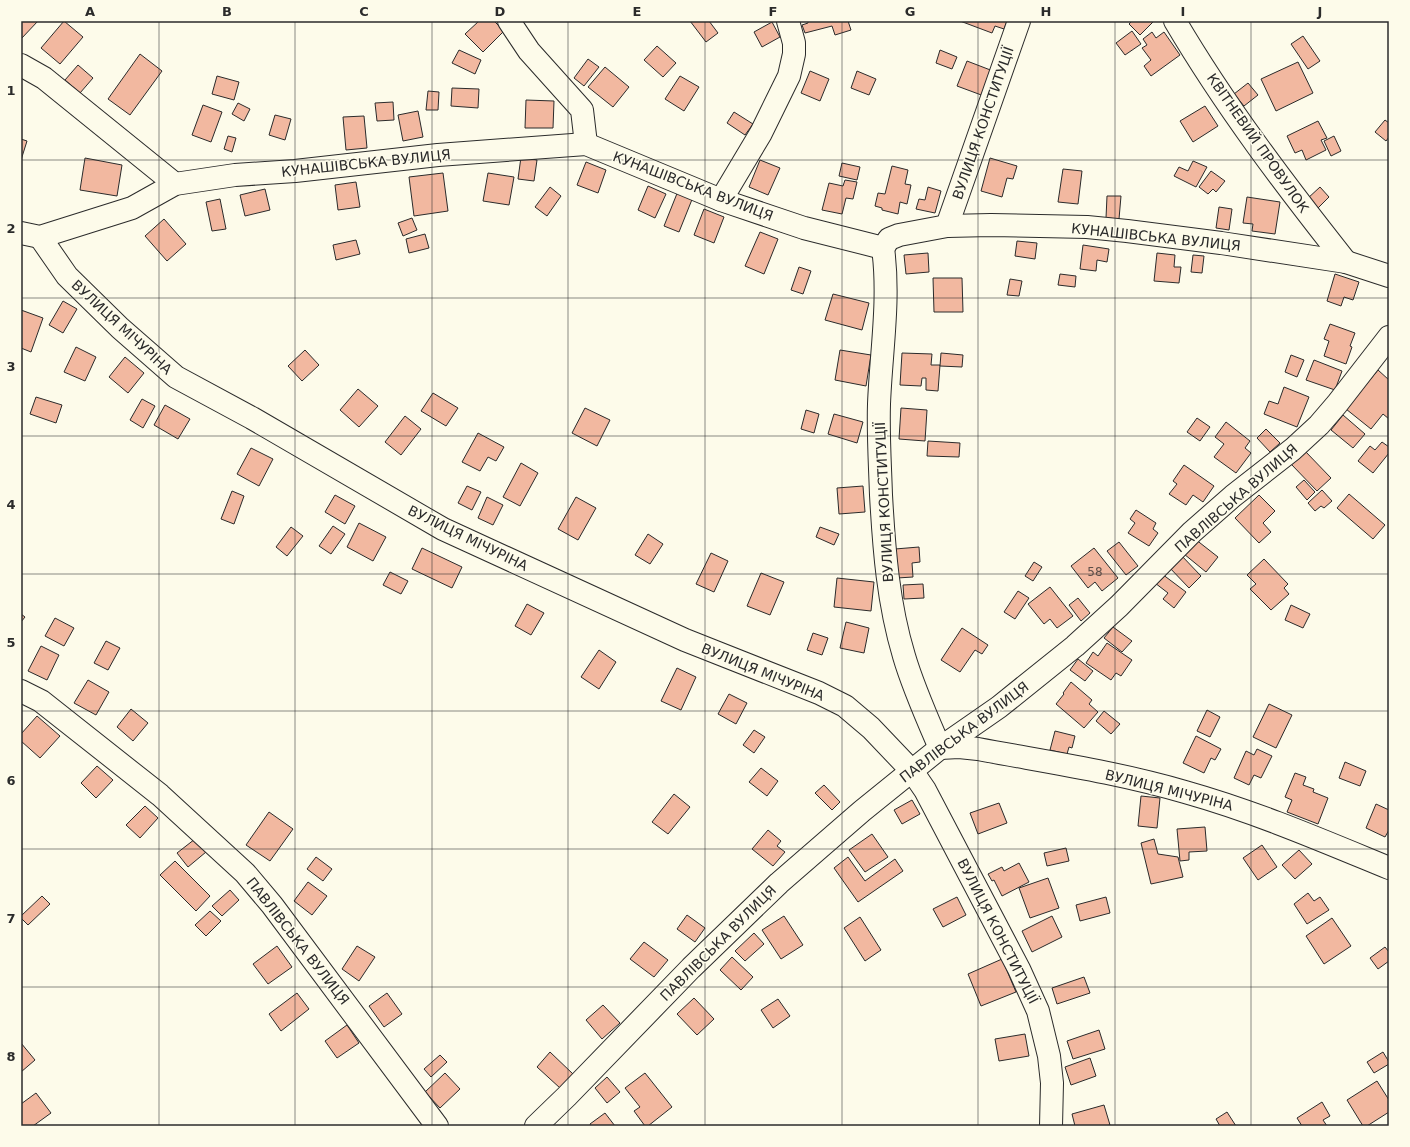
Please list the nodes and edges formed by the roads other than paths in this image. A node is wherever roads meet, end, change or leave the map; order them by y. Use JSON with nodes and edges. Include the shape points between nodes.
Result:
{"nodes":[{"id":1,"x":509,"y":21,"type":"edge"},
{"id":2,"x":788,"y":21,"type":"edge"},
{"id":3,"x":1019,"y":21,"type":"edge"},
{"id":4,"x":1175,"y":21,"type":"edge"},
{"id":5,"x":21,"y":65,"type":"edge"},
{"id":6,"x":586,"y":144,"type":"junction"},
{"id":7,"x":175,"y":184,"type":"junction"},
{"id":8,"x":721,"y":200,"type":"junction"},
{"id":9,"x":947,"y":226,"type":"junction"},
{"id":10,"x":31,"y":235,"type":"edge"},
{"id":11,"x":883,"y":248,"type":"junction"},
{"id":12,"x":1346,"y":262,"type":"junction"},
{"id":13,"x":1389,"y":276,"type":"edge"},
{"id":14,"x":1389,"y":338,"type":"edge"},
{"id":15,"x":21,"y":691,"type":"edge"},
{"id":16,"x":940,"y":748,"type":"junction"},
{"id":17,"x":912,"y":771,"type":"junction"},
{"id":18,"x":1389,"y":868,"type":"edge"},
{"id":19,"x":437,"y":1126,"type":"edge"},
{"id":20,"x":536,"y":1126,"type":"edge"},
{"id":21,"x":1050,"y":1126,"type":"edge"}],
"edges":[{"from":1,"to":6,"type":"street","via":[[529,51],[582,110]]},
{"from":2,"to":8,"type":"street","via":[[794,43],[789,76],[761,133]]},
{"from":3,"to":9,"type":"street","name":"ВУЛИЦЯ КОНСТИТУЦІЇ"},
{"from":4,"to":12,"type":"street","name":"КВІТНЕВИЙ ПРОВУЛОК","via":[[1245,128],[1298,202]]},
{"from":5,"to":7,"type":"street","via":[[44,78]]},
{"from":6,"to":7,"type":"street","name":"КУНАШІВСЬКА ВУЛИЦЯ","via":[[438,154],[295,171],[235,175]]},
{"from":6,"to":8,"type":"street","name":"КУНАШІВСЬКА ВУЛИЦЯ"},
{"from":7,"to":10,"type":"street","name":"КУНАШІВСЬКА ВУЛИЦЯ","via":[[132,208]]},
{"from":8,"to":11,"type":"street","name":"КУНАШІВСЬКА ВУЛИЦЯ","via":[[804,228]]},
{"from":9,"to":11,"type":"street","name":"КУНАШІВСЬКА ВУЛИЦЯ","via":[[899,235],[889,239]]},
{"from":9,"to":12,"type":"street","name":"КУНАШІВСЬКА ВУЛИЦЯ","via":[[1087,227]]},
{"from":10,"to":17,"type":"street","name":"ВУЛИЦЯ МІЧУРІНА","via":[[67,276],[120,328],[176,377],[443,529],[685,640],[819,693],[845,706],[871,728]]},
{"from":11,"to":16,"type":"street","name":"ВУЛИЦЯ КОНСТИТУЦІЇ","via":[[886,306],[879,404],[879,450],[885,562],[892,607],[904,656],[918,698]]},
{"from":12,"to":13,"type":"street","name":"КУНАШІВСЬКА ВУЛИЦЯ"},
{"from":14,"to":16,"type":"street","name":"ПАВЛІВСЬКА ВУЛИЦЯ","via":[[1319,425],[1192,532],[1119,606],[1075,646],[999,707]]},
{"from":15,"to":19,"type":"street","name":"ПАВЛІВСЬКА ВУЛИЦЯ","via":[[41,701],[160,795],[245,873]]},
{"from":16,"to":17,"type":"street","name":"ПАВЛІВСЬКА ВУЛИЦЯ"},
{"from":16,"to":18,"type":"street","name":"ВУЛИЦЯ МІЧУРІНА","via":[[978,749],[1184,791],[1272,820]]},
{"from":17,"to":20,"type":"street","name":"ПАВЛІВСЬКА ВУЛИЦЯ","via":[[779,883],[691,968]]},
{"from":17,"to":21,"type":"street","name":"ВУЛИЦЯ КОНСТИТУЦІЇ","via":[[946,828],[1038,1011],[1052,1082]]}]}
